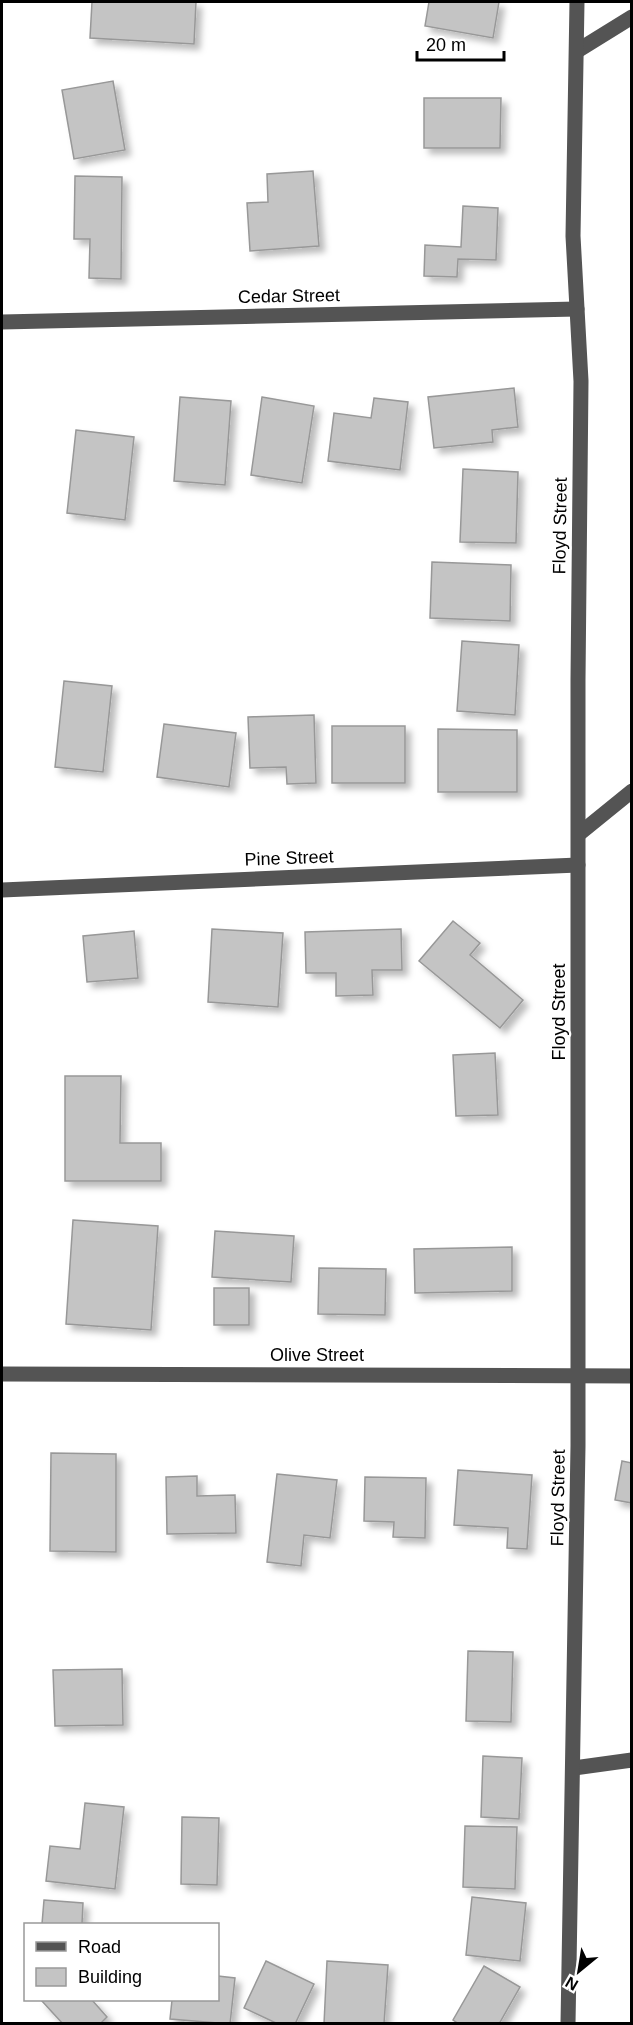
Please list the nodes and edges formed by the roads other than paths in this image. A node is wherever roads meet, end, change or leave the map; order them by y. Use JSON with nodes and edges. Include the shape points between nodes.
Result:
{"nodes":[{"id":1,"x":577,"y":2,"type":"edge"},
{"id":2,"x":632,"y":18,"type":"edge"},
{"id":3,"x":577,"y":51,"type":"junction"},
{"id":4,"x":577,"y":309,"type":"junction"},
{"id":5,"x":2,"y":322,"type":"edge"},
{"id":6,"x":632,"y":791,"type":"edge"},
{"id":7,"x":579,"y":834,"type":"junction"},
{"id":8,"x":579,"y":865,"type":"junction"},
{"id":9,"x":2,"y":890,"type":"edge"},
{"id":10,"x":2,"y":1374,"type":"edge"},
{"id":11,"x":577,"y":1376,"type":"junction"},
{"id":12,"x":632,"y":1376,"type":"edge"},
{"id":13,"x":632,"y":1760,"type":"edge"},
{"id":14,"x":574,"y":1768,"type":"junction"},
{"id":15,"x":568,"y":2024,"type":"edge"}],
"edges":[{"from":1,"to":3,"type":"street","name":"Floyd Street"},
{"from":2,"to":3,"type":"street"},
{"from":3,"to":4,"type":"street","name":"Floyd Street","via":[[573,236]]},
{"from":4,"to":5,"type":"street","name":"Cedar Street"},
{"from":4,"to":7,"type":"street","name":"Floyd Street","via":[[581,381]]},
{"from":6,"to":7,"type":"street"},
{"from":7,"to":8,"type":"street","name":"Floyd Street"},
{"from":8,"to":9,"type":"street","name":"Pine Street"},
{"from":8,"to":11,"type":"street","name":"Floyd Street"},
{"from":10,"to":11,"type":"street","name":"Olive Street"},
{"from":11,"to":12,"type":"street","name":"Olive Street"},
{"from":11,"to":14,"type":"street","name":"Floyd Street"},
{"from":13,"to":14,"type":"street"},
{"from":14,"to":15,"type":"street","name":"Floyd Street"}]}
